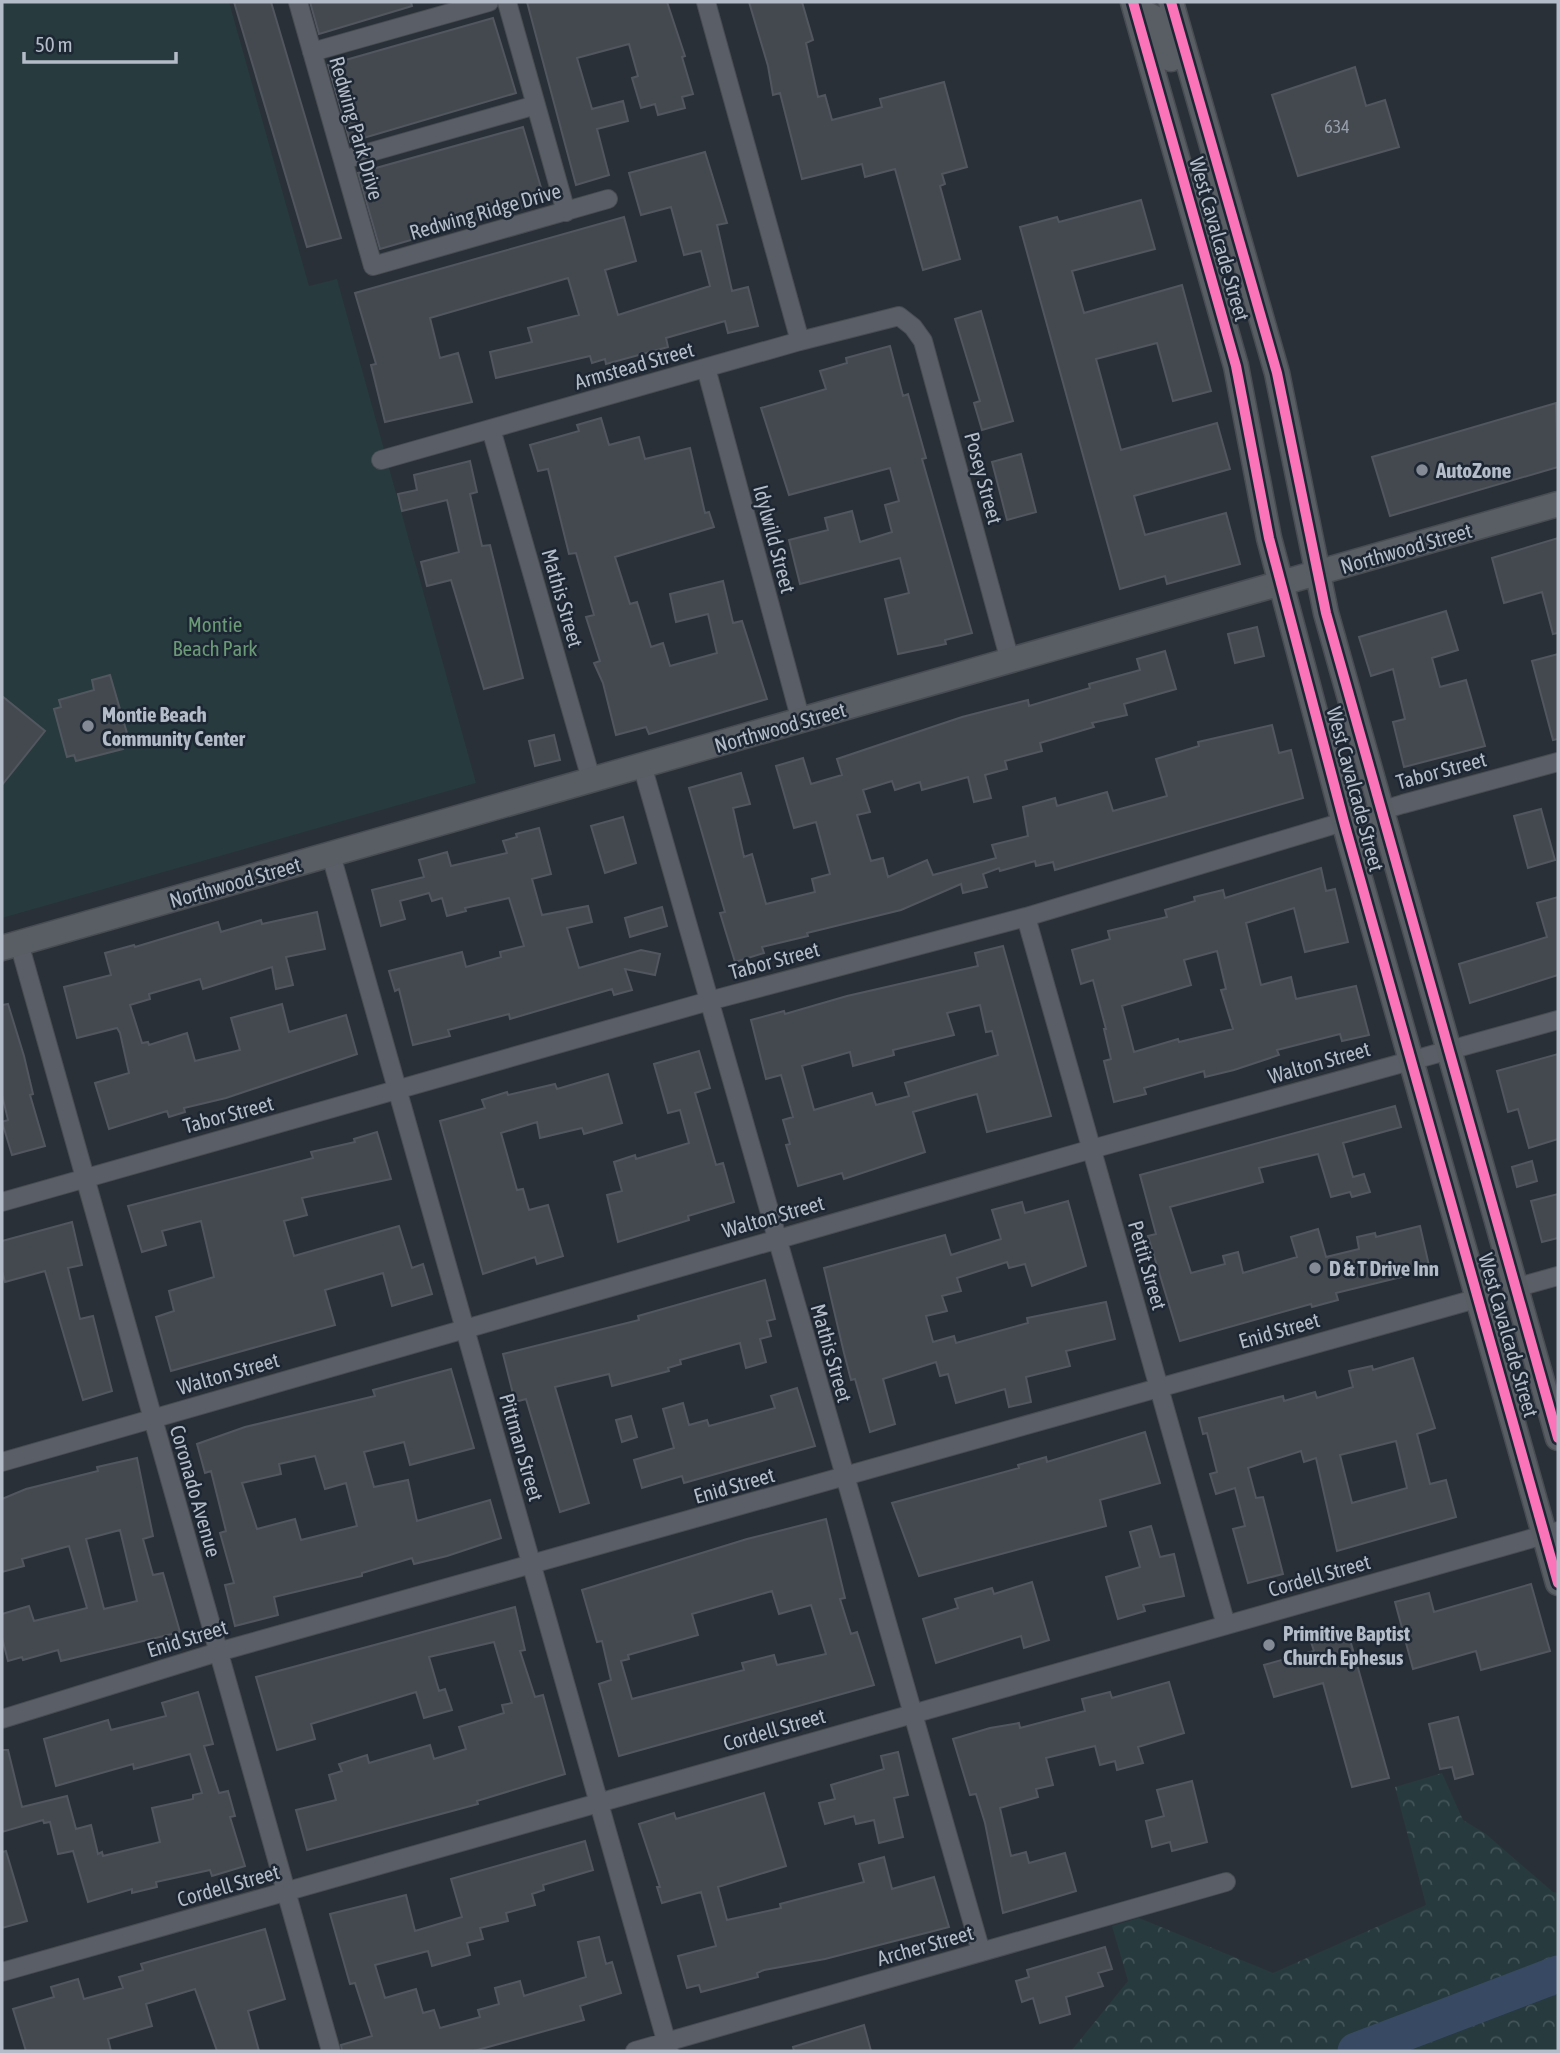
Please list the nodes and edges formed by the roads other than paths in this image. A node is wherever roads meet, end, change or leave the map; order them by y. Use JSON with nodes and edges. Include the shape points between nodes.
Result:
{"nodes":[{"id":1,"x":298,"y":2,"type":"edge"},
{"id":2,"x":489,"y":2,"type":"edge"},
{"id":3,"x":507,"y":2,"type":"edge"},
{"id":4,"x":706,"y":2,"type":"edge"},
{"id":5,"x":1168,"y":2,"type":"edge"},
{"id":6,"x":1134,"y":5,"type":"edge"},
{"id":7,"x":312,"y":52,"type":"junction"},
{"id":8,"x":536,"y":105,"type":"junction"},
{"id":9,"x":1206,"y":122,"type":"junction"},
{"id":10,"x":343,"y":160,"type":"junction"},
{"id":11,"x":608,"y":199,"type":"dead end"},
{"id":12,"x":566,"y":212,"type":"junction"},
{"id":13,"x":373,"y":266,"type":"joint"},
{"id":14,"x":1255,"y":287,"type":"junction"},
{"id":15,"x":1217,"y":298,"type":"junction"},
{"id":16,"x":899,"y":316,"type":"joint"},
{"id":17,"x":800,"y":341,"type":"junction"},
{"id":18,"x":705,"y":368,"type":"junction"},
{"id":19,"x":491,"y":429,"type":"junction"},
{"id":20,"x":381,"y":460,"type":"dead end"},
{"id":21,"x":1558,"y":505,"type":"edge"},
{"id":22,"x":1316,"y":573,"type":"junction"},
{"id":23,"x":1280,"y":584,"type":"junction"},
{"id":24,"x":1010,"y":661,"type":"junction"},
{"id":25,"x":801,"y":721,"type":"junction"},
{"id":26,"x":1558,"y":762,"type":"edge"},
{"id":27,"x":642,"y":765,"type":"junction"},
{"id":28,"x":591,"y":779,"type":"junction"},
{"id":29,"x":1380,"y":811,"type":"junction"},
{"id":30,"x":1344,"y":822,"type":"junction"},
{"id":31,"x":331,"y":855,"type":"junction"},
{"id":32,"x":1026,"y":917,"type":"junction"},
{"id":33,"x":10,"y":945,"type":"edge"},
{"id":34,"x":709,"y":1001,"type":"junction"},
{"id":35,"x":1558,"y":1020,"type":"edge"},
{"id":36,"x":1448,"y":1050,"type":"junction"},
{"id":37,"x":1411,"y":1060,"type":"junction"},
{"id":38,"x":398,"y":1091,"type":"junction"},
{"id":39,"x":1092,"y":1149,"type":"junction"},
{"id":40,"x":84,"y":1177,"type":"junction"},
{"id":41,"x":2,"y":1202,"type":"edge"},
{"id":42,"x":776,"y":1239,"type":"junction"},
{"id":43,"x":1558,"y":1276,"type":"edge"},
{"id":44,"x":1518,"y":1287,"type":"junction"},
{"id":45,"x":1479,"y":1298,"type":"junction"},
{"id":46,"x":465,"y":1328,"type":"junction"},
{"id":47,"x":1159,"y":1387,"type":"junction"},
{"id":48,"x":152,"y":1419,"type":"junction"},
{"id":49,"x":1558,"y":1438,"type":"edge"},
{"id":50,"x":2,"y":1462,"type":"edge"},
{"id":51,"x":844,"y":1477,"type":"junction"},
{"id":52,"x":1551,"y":1533,"type":"edge"},
{"id":53,"x":532,"y":1566,"type":"junction"},
{"id":54,"x":1558,"y":1583,"type":"edge"},
{"id":55,"x":1226,"y":1625,"type":"junction"},
{"id":56,"x":218,"y":1652,"type":"junction"},
{"id":57,"x":913,"y":1713,"type":"junction"},
{"id":58,"x":2,"y":1719,"type":"edge"},
{"id":59,"x":599,"y":1801,"type":"junction"},
{"id":60,"x":1226,"y":1882,"type":"dead end"},
{"id":61,"x":286,"y":1892,"type":"junction"},
{"id":62,"x":981,"y":1952,"type":"junction"},
{"id":63,"x":2,"y":1972,"type":"edge"},
{"id":64,"x":668,"y":2047,"type":"edge"},
{"id":65,"x":331,"y":2051,"type":"edge"},
{"id":66,"x":635,"y":2051,"type":"edge"}],
"edges":[{"from":1,"to":7,"type":"street","name":"Redwing Park Drive"},
{"from":2,"to":7,"type":"street"},
{"from":3,"to":8,"type":"street"},
{"from":4,"to":17,"type":"street"},
{"from":5,"to":9,"type":"main road","name":"West Cavalcade Street"},
{"from":6,"to":9,"type":"main road","via":[[1158,20],[1186,112],[1198,125]]},
{"from":6,"to":15,"type":"main road","name":"West Cavalcade Street"},
{"from":7,"to":10,"type":"street","name":"Redwing Park Drive"},
{"from":8,"to":10,"type":"street"},
{"from":8,"to":12,"type":"street"},
{"from":9,"to":14,"type":"main road","name":"West Cavalcade Street"},
{"from":10,"to":13,"type":"street","name":"Redwing Park Drive"},
{"from":11,"to":12,"type":"street","name":"Redwing Ridge Drive"},
{"from":12,"to":13,"type":"street","name":"Redwing Ridge Drive"},
{"from":14,"to":15,"type":"main road"},
{"from":14,"to":22,"type":"main road","name":"West Cavalcade Street","via":[[1290,428]]},
{"from":15,"to":23,"type":"main road","name":"West Cavalcade Street","via":[[1236,366]]},
{"from":16,"to":17,"type":"street","name":"Armstead Street"},
{"from":16,"to":24,"type":"street","name":"Posey Street","via":[[923,341]]},
{"from":17,"to":18,"type":"street","name":"Armstead Street"},
{"from":18,"to":19,"type":"street","name":"Armstead Street"},
{"from":18,"to":25,"type":"street","name":"Idylwild Street"},
{"from":19,"to":20,"type":"street","name":"Armstead Street"},
{"from":19,"to":28,"type":"street","name":"Mathis Street"},
{"from":21,"to":22,"type":"main road","name":"Northwood Street"},
{"from":22,"to":23,"type":"main road","name":"Northwood Street"},
{"from":22,"to":29,"type":"main road","name":"West Cavalcade Street"},
{"from":23,"to":24,"type":"main road","name":"Northwood Street"},
{"from":23,"to":30,"type":"main road","name":"West Cavalcade Street"},
{"from":24,"to":25,"type":"main road","name":"Northwood Street"},
{"from":25,"to":27,"type":"main road","name":"Northwood Street"},
{"from":26,"to":29,"type":"street","name":"Tabor Street"},
{"from":27,"to":28,"type":"main road","name":"Northwood Street"},
{"from":27,"to":34,"type":"street","name":"Mathis Street"},
{"from":28,"to":31,"type":"main road","name":"Northwood Street"},
{"from":29,"to":30,"type":"street","name":"Tabor Street"},
{"from":29,"to":36,"type":"main road","name":"West Cavalcade Street"},
{"from":30,"to":32,"type":"street","name":"Tabor Street"},
{"from":30,"to":37,"type":"main road","name":"West Cavalcade Street"},
{"from":31,"to":33,"type":"main road","name":"Northwood Street"},
{"from":31,"to":38,"type":"street","name":"Pittman Street"},
{"from":32,"to":34,"type":"street","name":"Tabor Street"},
{"from":32,"to":39,"type":"street","name":"Pettit Street"},
{"from":33,"to":40,"type":"street","name":"Coronado Avenue"},
{"from":34,"to":38,"type":"street","name":"Tabor Street"},
{"from":34,"to":42,"type":"street","name":"Mathis Street"},
{"from":35,"to":36,"type":"street","name":"Walton Street"},
{"from":36,"to":37,"type":"street","name":"Walton Street"},
{"from":36,"to":44,"type":"main road","name":"West Cavalcade Street"},
{"from":37,"to":39,"type":"street","name":"Walton Street"},
{"from":37,"to":45,"type":"main road","name":"West Cavalcade Street"},
{"from":38,"to":40,"type":"street","name":"Tabor Street"},
{"from":38,"to":46,"type":"street","name":"Pittman Street"},
{"from":39,"to":42,"type":"street","name":"Walton Street"},
{"from":39,"to":47,"type":"street","name":"Pettit Street"},
{"from":40,"to":41,"type":"street","name":"Tabor Street"},
{"from":40,"to":48,"type":"street","name":"Coronado Avenue"},
{"from":42,"to":46,"type":"street","name":"Walton Street"},
{"from":42,"to":51,"type":"street","name":"Mathis Street"},
{"from":43,"to":44,"type":"street"},
{"from":44,"to":49,"type":"main road","name":"West Cavalcade Street"},
{"from":45,"to":47,"type":"street","name":"Enid Street"},
{"from":45,"to":52,"type":"main road","name":"West Cavalcade Street"},
{"from":46,"to":48,"type":"street","name":"Walton Street"},
{"from":46,"to":53,"type":"street","name":"Pittman Street"},
{"from":47,"to":51,"type":"street","name":"Enid Street"},
{"from":47,"to":55,"type":"street","name":"Pettit Street"},
{"from":48,"to":50,"type":"street","name":"Walton Street"},
{"from":48,"to":56,"type":"street","name":"Coronado Avenue"},
{"from":51,"to":53,"type":"street","name":"Enid Street"},
{"from":51,"to":57,"type":"street","name":"Mathis Street"},
{"from":52,"to":54,"type":"main road","name":"West Cavalcade Street"},
{"from":52,"to":55,"type":"street","name":"Cordell Street"},
{"from":53,"to":56,"type":"street","name":"Enid Street"},
{"from":53,"to":59,"type":"street","name":"Pittman Street"},
{"from":55,"to":57,"type":"street","name":"Cordell Street"},
{"from":56,"to":58,"type":"street","name":"Enid Street"},
{"from":56,"to":61,"type":"street","name":"Coronado Avenue"},
{"from":57,"to":59,"type":"street","name":"Cordell Street"},
{"from":57,"to":62,"type":"street","name":"Mathis Street"},
{"from":59,"to":61,"type":"street","name":"Cordell Street"},
{"from":59,"to":64,"type":"street","name":"Pittman Street"},
{"from":60,"to":62,"type":"street","name":"Archer Street"},
{"from":61,"to":63,"type":"street","name":"Cordell Street"},
{"from":61,"to":65,"type":"street","name":"Coronado Avenue"},
{"from":62,"to":64,"type":"street","name":"Archer Street"},
{"from":64,"to":66,"type":"street","name":"Archer Street"}]}
